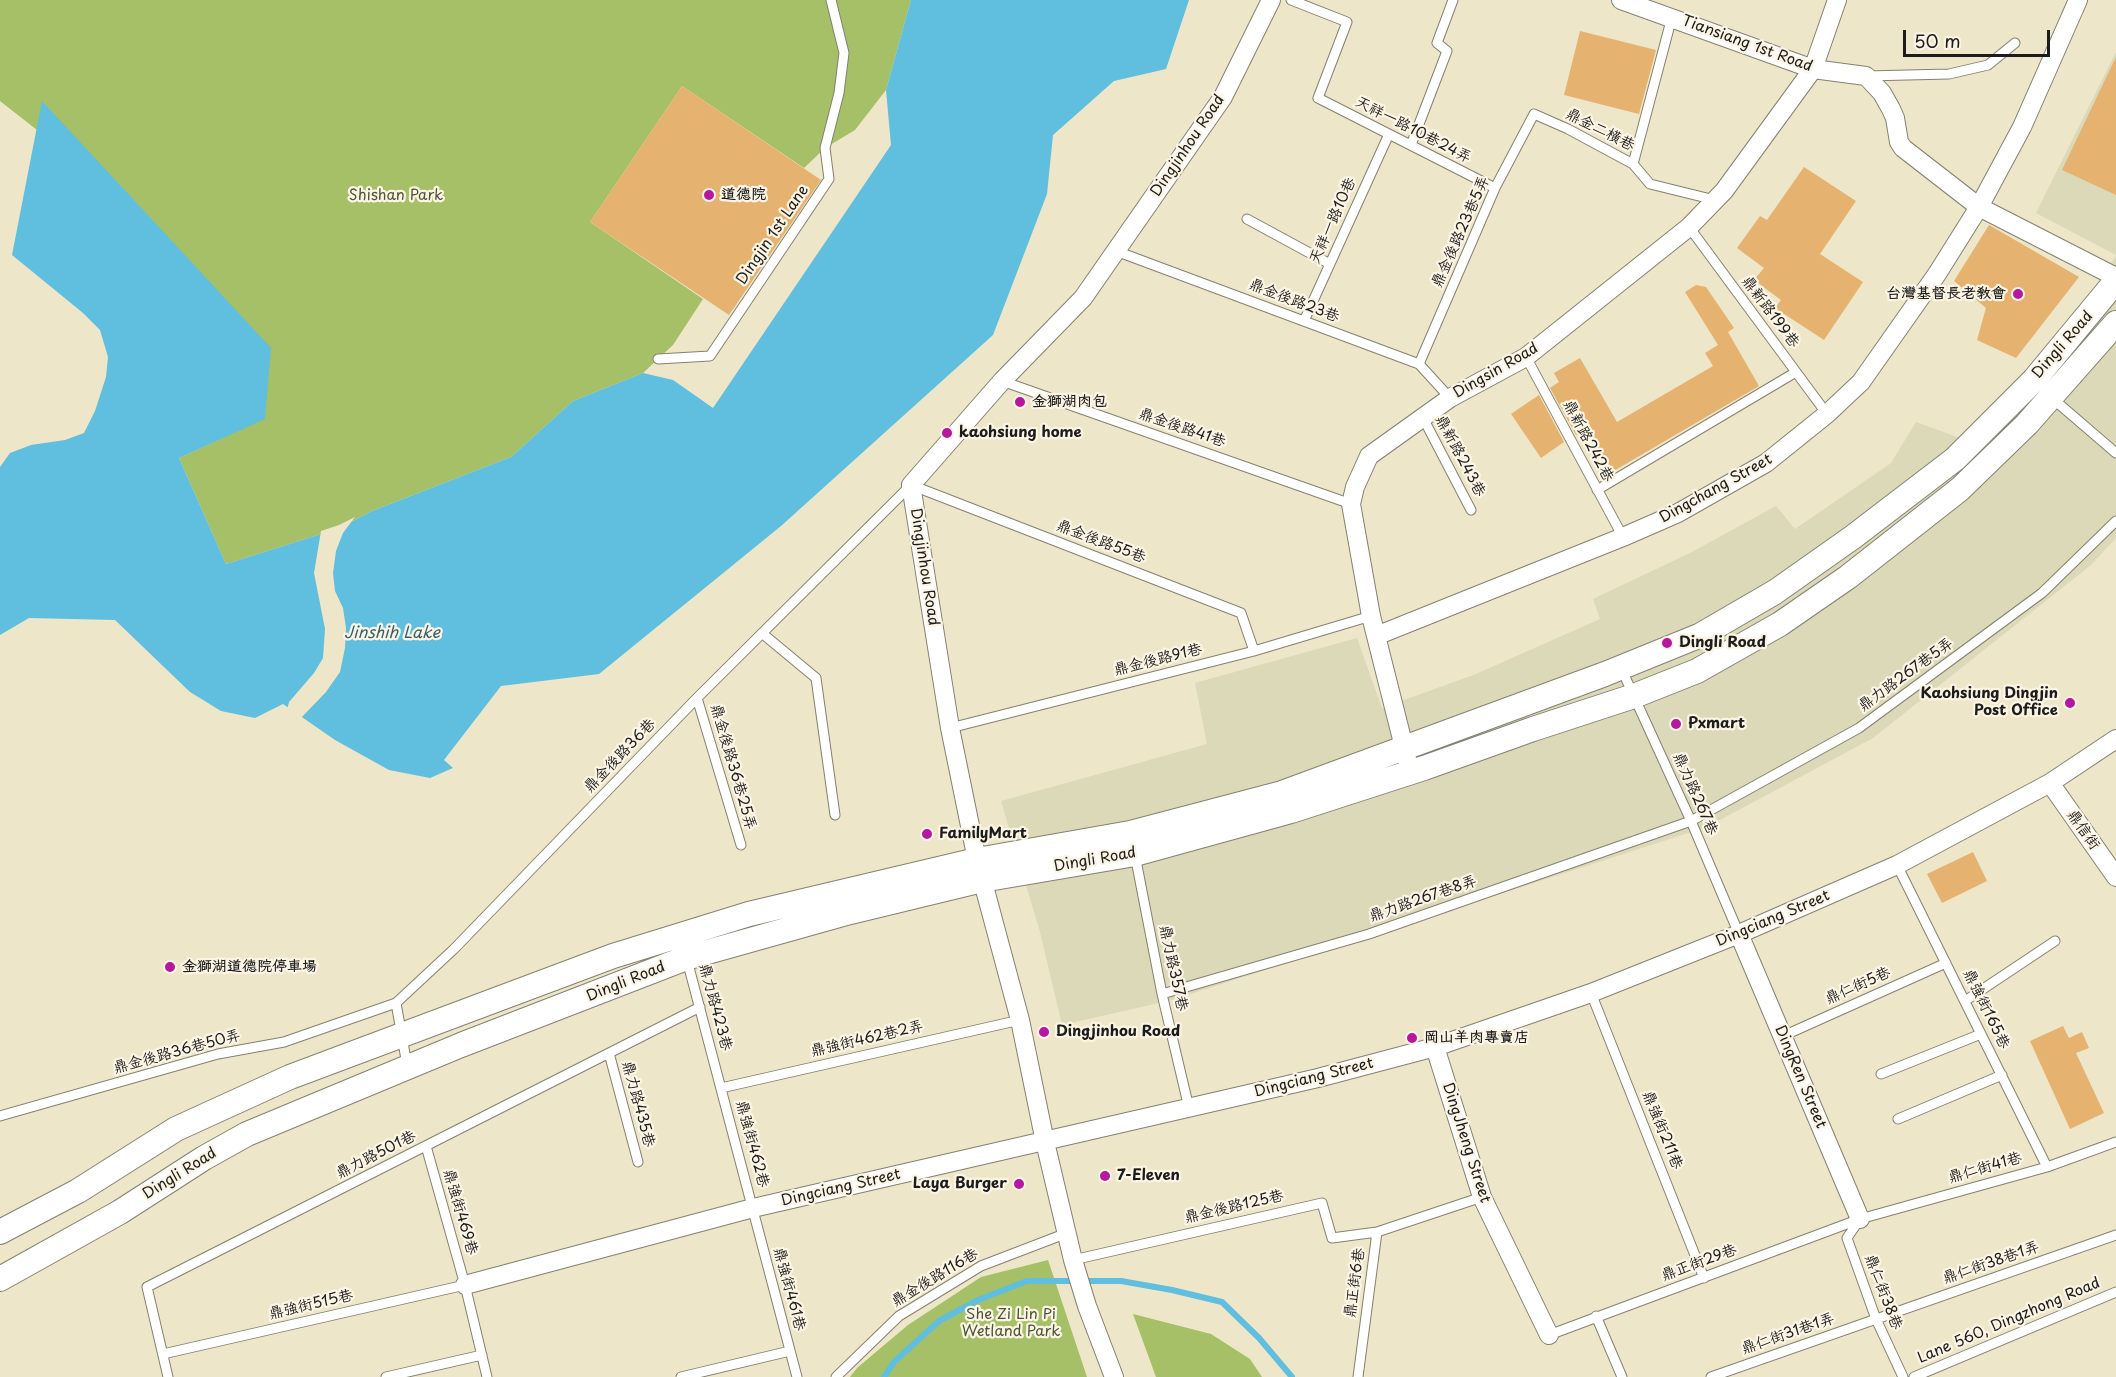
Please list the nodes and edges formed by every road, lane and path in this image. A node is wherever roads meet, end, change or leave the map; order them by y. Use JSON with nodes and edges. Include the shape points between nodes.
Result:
{"nodes":[{"id":1,"x":831,"y":0,"type":"edge"},
{"id":2,"x":1271,"y":0,"type":"edge"},
{"id":3,"x":1291,"y":0,"type":"edge"},
{"id":4,"x":1453,"y":0,"type":"edge"},
{"id":5,"x":1621,"y":0,"type":"edge"},
{"id":6,"x":1837,"y":0,"type":"edge"},
{"id":7,"x":2078,"y":0,"type":"edge"},
{"id":8,"x":1672,"y":17,"type":"junction"},
{"id":9,"x":2015,"y":43,"type":"dead end"},
{"id":10,"x":1813,"y":69,"type":"junction"},
{"id":11,"x":1866,"y":76,"type":"junction"},
{"id":12,"x":1534,"y":114,"type":"joint"},
{"id":13,"x":1389,"y":134,"type":"junction"},
{"id":14,"x":1411,"y":145,"type":"junction"},
{"id":15,"x":1633,"y":164,"type":"junction"},
{"id":16,"x":1495,"y":188,"type":"junction"},
{"id":17,"x":1715,"y":200,"type":"junction"},
{"id":18,"x":1980,"y":207,"type":"junction"},
{"id":19,"x":1247,"y":219,"type":"dead end"},
{"id":20,"x":1689,"y":227,"type":"junction"},
{"id":21,"x":1116,"y":250,"type":"junction"},
{"id":22,"x":1330,"y":264,"type":"junction"},
{"id":23,"x":2116,"y":279,"type":"edge"},
{"id":24,"x":1304,"y":321,"type":"junction"},
{"id":25,"x":2116,"y":323,"type":"edge"},
{"id":26,"x":1527,"y":357,"type":"junction"},
{"id":27,"x":658,"y":359,"type":"dead end"},
{"id":28,"x":1419,"y":364,"type":"junction"},
{"id":29,"x":1796,"y":372,"type":"junction"},
{"id":30,"x":1002,"y":381,"type":"junction"},
{"id":31,"x":2042,"y":388,"type":"junction"},
{"id":32,"x":1450,"y":398,"type":"junction"},
{"id":33,"x":1827,"y":414,"type":"junction"},
{"id":34,"x":1422,"y":416,"type":"junction"},
{"id":35,"x":2116,"y":453,"type":"edge"},
{"id":36,"x":911,"y":485,"type":"junction"},
{"id":37,"x":1597,"y":490,"type":"junction"},
{"id":38,"x":1352,"y":504,"type":"junction"},
{"id":39,"x":1471,"y":510,"type":"dead end"},
{"id":40,"x":2116,"y":521,"type":"edge"},
{"id":41,"x":1623,"y":537,"type":"junction"},
{"id":42,"x":1371,"y":616,"type":"junction"},
{"id":43,"x":763,"y":634,"type":"junction"},
{"id":44,"x":1376,"y":636,"type":"junction"},
{"id":45,"x":1254,"y":651,"type":"junction"},
{"id":46,"x":1621,"y":668,"type":"junction"},
{"id":47,"x":1634,"y":696,"type":"junction"},
{"id":48,"x":697,"y":698,"type":"junction"},
{"id":49,"x":950,"y":728,"type":"junction"},
{"id":50,"x":2116,"y":739,"type":"edge"},
{"id":51,"x":1404,"y":749,"type":"junction"},
{"id":52,"x":1410,"y":772,"type":"junction"},
{"id":53,"x":2050,"y":783,"type":"junction"},
{"id":54,"x":835,"y":815,"type":"dead end"},
{"id":55,"x":1691,"y":821,"type":"junction"},
{"id":56,"x":1132,"y":844,"type":"junction"},
{"id":57,"x":741,"y":845,"type":"dead end"},
{"id":58,"x":1897,"y":866,"type":"junction"},
{"id":59,"x":980,"y":870,"type":"junction"},
{"id":60,"x":2116,"y":877,"type":"edge"},
{"id":61,"x":1739,"y":934,"type":"junction"},
{"id":62,"x":2055,"y":941,"type":"dead end"},
{"id":63,"x":683,"y":946,"type":"junction"},
{"id":64,"x":1946,"y":963,"type":"junction"},
{"id":65,"x":1591,"y":993,"type":"junction"},
{"id":66,"x":1162,"y":994,"type":"junction"},
{"id":67,"x":1965,"y":1001,"type":"junction"},
{"id":68,"x":396,"y":1003,"type":"junction"},
{"id":69,"x":700,"y":1007,"type":"junction"},
{"id":70,"x":1020,"y":1020,"type":"junction"},
{"id":71,"x":1981,"y":1034,"type":"junction"},
{"id":72,"x":403,"y":1036,"type":"junction"},
{"id":73,"x":1783,"y":1036,"type":"junction"},
{"id":74,"x":1435,"y":1047,"type":"junction"},
{"id":75,"x":609,"y":1053,"type":"junction"},
{"id":76,"x":408,"y":1067,"type":"junction"},
{"id":77,"x":1881,"y":1074,"type":"dead end"},
{"id":78,"x":2002,"y":1075,"type":"junction"},
{"id":79,"x":721,"y":1088,"type":"junction"},
{"id":80,"x":1190,"y":1108,"type":"junction"},
{"id":81,"x":0,"y":1116,"type":"edge"},
{"id":82,"x":1898,"y":1119,"type":"dead end"},
{"id":83,"x":1045,"y":1142,"type":"junction"},
{"id":84,"x":2116,"y":1142,"type":"edge"},
{"id":85,"x":426,"y":1146,"type":"junction"},
{"id":86,"x":638,"y":1162,"type":"dead end"},
{"id":87,"x":2047,"y":1167,"type":"junction"},
{"id":88,"x":1482,"y":1197,"type":"junction"},
{"id":89,"x":753,"y":1208,"type":"junction"},
{"id":90,"x":1860,"y":1219,"type":"junction"},
{"id":91,"x":0,"y":1232,"type":"edge"},
{"id":92,"x":1377,"y":1232,"type":"junction"},
{"id":93,"x":1067,"y":1233,"type":"junction"},
{"id":94,"x":2116,"y":1235,"type":"edge"},
{"id":95,"x":1073,"y":1260,"type":"junction"},
{"id":96,"x":1704,"y":1278,"type":"junction"},
{"id":97,"x":0,"y":1279,"type":"edge"},
{"id":98,"x":465,"y":1285,"type":"junction"},
{"id":99,"x":2116,"y":1292,"type":"edge"},
{"id":100,"x":1596,"y":1316,"type":"junction"},
{"id":101,"x":1876,"y":1319,"type":"junction"},
{"id":102,"x":1549,"y":1335,"type":"joint"},
{"id":103,"x":790,"y":1351,"type":"junction"},
{"id":104,"x":163,"y":1354,"type":"junction"},
{"id":105,"x":482,"y":1355,"type":"junction"},
{"id":106,"x":168,"y":1377,"type":"edge"},
{"id":107,"x":386,"y":1377,"type":"edge"},
{"id":108,"x":487,"y":1377,"type":"edge"},
{"id":109,"x":681,"y":1377,"type":"edge"},
{"id":110,"x":797,"y":1377,"type":"edge"},
{"id":111,"x":836,"y":1377,"type":"edge"},
{"id":112,"x":1114,"y":1377,"type":"edge"},
{"id":113,"x":1358,"y":1377,"type":"edge"},
{"id":114,"x":1622,"y":1377,"type":"edge"},
{"id":115,"x":1710,"y":1377,"type":"edge"},
{"id":116,"x":1903,"y":1377,"type":"edge"},
{"id":117,"x":1914,"y":1377,"type":"edge"}],
"edges":[{"from":1,"to":27,"type":"lane","name":"Dingjin 1st Lane","via":[[844,53],[825,148],[829,178],[711,356]]},
{"from":2,"to":21,"type":"street","name":"Dingjinhou Road","via":[[1223,97]]},
{"from":3,"to":13,"type":"lane","name":"天祥一路10巷24弄","via":[[1347,22],[1318,98]]},
{"from":4,"to":14,"type":"lane","via":[[1437,44],[1447,51]]},
{"from":5,"to":8,"type":"street","name":"Tiansiang 1st Road"},
{"from":6,"to":10,"type":"street","name":"Dingsin Road"},
{"from":7,"to":18,"type":"street","name":"Dingchang Street","via":[[2022,127]]},
{"from":8,"to":10,"type":"street","name":"Tiansiang 1st Road"},
{"from":8,"to":15,"type":"lane"},
{"from":9,"to":11,"type":"lane","via":[[1988,64],[1949,74]]},
{"from":10,"to":11,"type":"street","name":"Tiansiang 1st Road"},
{"from":10,"to":17,"type":"street","name":"Dingsin Road"},
{"from":11,"to":18,"type":"street","via":[[1882,93],[1895,118],[1903,148]]},
{"from":12,"to":15,"type":"lane","name":"鼎金二橫巷"},
{"from":12,"to":16,"type":"lane","name":"鼎金後路23巷5弄"},
{"from":13,"to":14,"type":"lane","name":"天祥一路10巷24弄"},
{"from":13,"to":22,"type":"lane","name":"天祥一路10巷"},
{"from":14,"to":16,"type":"lane","name":"天祥一路10巷24弄"},
{"from":15,"to":17,"type":"lane","name":"鼎金二橫巷","via":[[1650,184]]},
{"from":16,"to":28,"type":"lane","name":"鼎金後路23巷5弄"},
{"from":17,"to":20,"type":"street","name":"Dingsin Road"},
{"from":18,"to":23,"type":"street"},
{"from":18,"to":33,"type":"street","name":"Dingchang Street","via":[[1861,382]]},
{"from":19,"to":22,"type":"lane"},
{"from":20,"to":26,"type":"street","name":"Dingsin Road"},
{"from":20,"to":29,"type":"lane","name":"鼎新路199巷"},
{"from":21,"to":24,"type":"lane","name":"鼎金後路23巷"},
{"from":21,"to":30,"type":"street","name":"Dingjinhou Road","via":[[1083,298]]},
{"from":22,"to":24,"type":"lane","name":"天祥一路10巷"},
{"from":23,"to":31,"type":"street","name":"Dingli Road"},
{"from":24,"to":28,"type":"lane","name":"鼎金後路23巷"},
{"from":25,"to":31,"type":"street","name":"Dingli Road"},
{"from":26,"to":32,"type":"street","name":"Dingsin Road"},
{"from":26,"to":37,"type":"lane","name":"鼎新路242巷"},
{"from":28,"to":32,"type":"lane","name":"鼎金後路23巷"},
{"from":29,"to":33,"type":"lane","name":"鼎新路199巷"},
{"from":29,"to":37,"type":"lane"},
{"from":30,"to":36,"type":"street","name":"Dingjinhou Road"},
{"from":30,"to":38,"type":"lane","name":"鼎金後路41巷"},
{"from":31,"to":35,"type":"lane"},
{"from":31,"to":46,"type":"street","name":"Dingli Road","via":[[1955,459],[1775,592],[1701,635]]},
{"from":31,"to":47,"type":"street","name":"Dingli Road","via":[[2027,424],[1960,489],[1848,577],[1780,624],[1697,671]]},
{"from":32,"to":34,"type":"street","name":"Dingsin Road"},
{"from":33,"to":41,"type":"street","name":"Dingchang Street","via":[[1766,463],[1678,513]]},
{"from":34,"to":38,"type":"street","name":"Dingsin Road","via":[[1370,456],[1355,487]]},
{"from":34,"to":39,"type":"lane","name":"鼎新路243巷"},
{"from":36,"to":43,"type":"lane","name":"鼎金後路36巷"},
{"from":36,"to":45,"type":"lane","name":"鼎金後路55巷","via":[[1241,613]]},
{"from":36,"to":49,"type":"street","name":"Dingjinhou Road"},
{"from":37,"to":41,"type":"lane","name":"鼎新路242巷"},
{"from":38,"to":42,"type":"street","name":"Dingsin Road"},
{"from":40,"to":55,"type":"lane","name":"鼎力路267巷5弄","via":[[2042,593],[1858,729]]},
{"from":41,"to":44,"type":"street","name":"Dingchang Street"},
{"from":42,"to":44,"type":"street","name":"Dingsin Road"},
{"from":42,"to":45,"type":"lane","name":"鼎金後路91巷"},
{"from":43,"to":48,"type":"lane","name":"鼎金後路36巷"},
{"from":43,"to":54,"type":"lane","via":[[816,678]]},
{"from":44,"to":51,"type":"street","name":"Dingsin Road"},
{"from":45,"to":49,"type":"lane","name":"鼎金後路91巷"},
{"from":46,"to":47,"type":"lane","name":"鼎力路267巷"},
{"from":46,"to":51,"type":"street","name":"Dingli Road"},
{"from":47,"to":52,"type":"street","name":"Dingli Road"},
{"from":47,"to":55,"type":"lane","name":"鼎力路267巷"},
{"from":48,"to":57,"type":"lane","name":"鼎金後路36巷25弄"},
{"from":48,"to":68,"type":"lane","name":"鼎金後路36巷","via":[[460,943]]},
{"from":49,"to":59,"type":"street","name":"Dingjinhou Road"},
{"from":50,"to":53,"type":"street","name":"Dingciang Street"},
{"from":51,"to":52,"type":"street","name":"Dingsin Road"},
{"from":51,"to":56,"type":"street","name":"Dingli Road"},
{"from":52,"to":56,"type":"street","name":"Dingli Road","via":[[1291,811]]},
{"from":53,"to":58,"type":"street","name":"Dingciang Street"},
{"from":53,"to":60,"type":"street","name":"鼎信街"},
{"from":55,"to":61,"type":"lane","name":"鼎力路267巷"},
{"from":55,"to":66,"type":"lane","name":"鼎力路267巷8弄","via":[[1370,934]]},
{"from":56,"to":59,"type":"street","name":"Dingli Road"},
{"from":56,"to":66,"type":"lane","name":"鼎力路357巷"},
{"from":58,"to":61,"type":"street","name":"Dingciang Street"},
{"from":58,"to":64,"type":"lane","name":"鼎強街165巷"},
{"from":59,"to":63,"type":"street","name":"Dingli Road","via":[[749,915]]},
{"from":59,"to":70,"type":"street","name":"Dingjinhou Road"},
{"from":61,"to":65,"type":"street","name":"Dingciang Street"},
{"from":61,"to":73,"type":"street","name":"DingRen Street"},
{"from":62,"to":67,"type":"lane"},
{"from":63,"to":69,"type":"lane","name":"鼎力路423巷"},
{"from":63,"to":72,"type":"street","name":"Dingli Road","via":[[613,956]]},
{"from":63,"to":76,"type":"street","name":"Dingli Road"},
{"from":64,"to":67,"type":"lane","name":"鼎強街165巷"},
{"from":64,"to":73,"type":"lane","name":"鼎仁街5巷"},
{"from":65,"to":74,"type":"street","name":"Dingciang Street"},
{"from":65,"to":96,"type":"lane","name":"鼎強街211巷"},
{"from":66,"to":80,"type":"lane","name":"鼎力路357巷"},
{"from":67,"to":71,"type":"lane","name":"鼎強街165巷"},
{"from":68,"to":72,"type":"lane"},
{"from":68,"to":81,"type":"lane","name":"鼎金後路36巷50弄","via":[[284,1042],[218,1053]]},
{"from":69,"to":75,"type":"lane","name":"鼎力路501巷"},
{"from":69,"to":79,"type":"lane","name":"鼎力路423巷"},
{"from":70,"to":79,"type":"lane","name":"鼎強街462巷2弄"},
{"from":70,"to":83,"type":"street","name":"Dingjinhou Road"},
{"from":71,"to":77,"type":"lane"},
{"from":71,"to":78,"type":"lane","name":"鼎強街165巷"},
{"from":72,"to":76,"type":"lane"},
{"from":72,"to":91,"type":"street","name":"Dingli Road","via":[[290,1077],[176,1130],[78,1191]]},
{"from":73,"to":90,"type":"street","name":"DingRen Street"},
{"from":74,"to":80,"type":"street","name":"Dingciang Street"},
{"from":74,"to":88,"type":"street","name":"DingJheng Street"},
{"from":75,"to":85,"type":"lane","name":"鼎力路501巷"},
{"from":75,"to":86,"type":"lane","name":"鼎力路435巷"},
{"from":76,"to":97,"type":"street","name":"Dingli Road","via":[[247,1134]]},
{"from":78,"to":82,"type":"lane"},
{"from":78,"to":87,"type":"lane","name":"鼎強街165巷"},
{"from":79,"to":89,"type":"lane","name":"鼎強街462巷"},
{"from":80,"to":83,"type":"street","name":"Dingciang Street"},
{"from":83,"to":89,"type":"street","name":"Dingciang Street"},
{"from":83,"to":93,"type":"street","name":"Dingjinhou Road"},
{"from":84,"to":87,"type":"lane","name":"鼎仁街41巷"},
{"from":85,"to":98,"type":"lane","name":"鼎強街469巷"},
{"from":85,"to":104,"type":"lane","name":"鼎力路501巷","via":[[147,1287]]},
{"from":87,"to":90,"type":"lane","name":"鼎仁街41巷"},
{"from":88,"to":92,"type":"lane","name":"鼎正街6巷"},
{"from":88,"to":102,"type":"street","name":"DingJheng Street"},
{"from":89,"to":98,"type":"street","name":"Dingciang Street"},
{"from":89,"to":103,"type":"lane","name":"鼎強街461巷"},
{"from":90,"to":96,"type":"lane","name":"鼎正街29巷"},
{"from":90,"to":101,"type":"lane","name":"鼎仁街38巷","via":[[1847,1238]]},
{"from":92,"to":95,"type":"lane","name":"鼎金後路125巷","via":[[1332,1238],[1322,1203]]},
{"from":92,"to":113,"type":"lane","name":"鼎正街6巷"},
{"from":93,"to":95,"type":"street","name":"Dingjinhou Road"},
{"from":93,"to":111,"type":"lane","name":"鼎金後路116巷","via":[[981,1266],[899,1316]]},
{"from":94,"to":101,"type":"lane","name":"鼎仁街38巷1弄"},
{"from":95,"to":112,"type":"street","name":"Dingjinhou Road"},
{"from":96,"to":100,"type":"lane","name":"鼎正街29巷"},
{"from":98,"to":104,"type":"lane","name":"鼎強街515巷"},
{"from":98,"to":105,"type":"lane","name":"鼎強街469巷"},
{"from":99,"to":117,"type":"lane","name":"Lane 560, Dingzhong Road"},
{"from":100,"to":102,"type":"lane","name":"鼎正街29巷"},
{"from":100,"to":114,"type":"lane"},
{"from":101,"to":115,"type":"lane","name":"鼎仁街31巷1弄"},
{"from":101,"to":116,"type":"lane","name":"鼎仁街38巷"},
{"from":103,"to":109,"type":"lane"},
{"from":103,"to":110,"type":"lane","name":"鼎強街461巷"},
{"from":104,"to":106,"type":"lane","name":"鼎力路501巷"},
{"from":105,"to":107,"type":"lane"},
{"from":105,"to":108,"type":"lane","name":"鼎強街469巷"}]}
